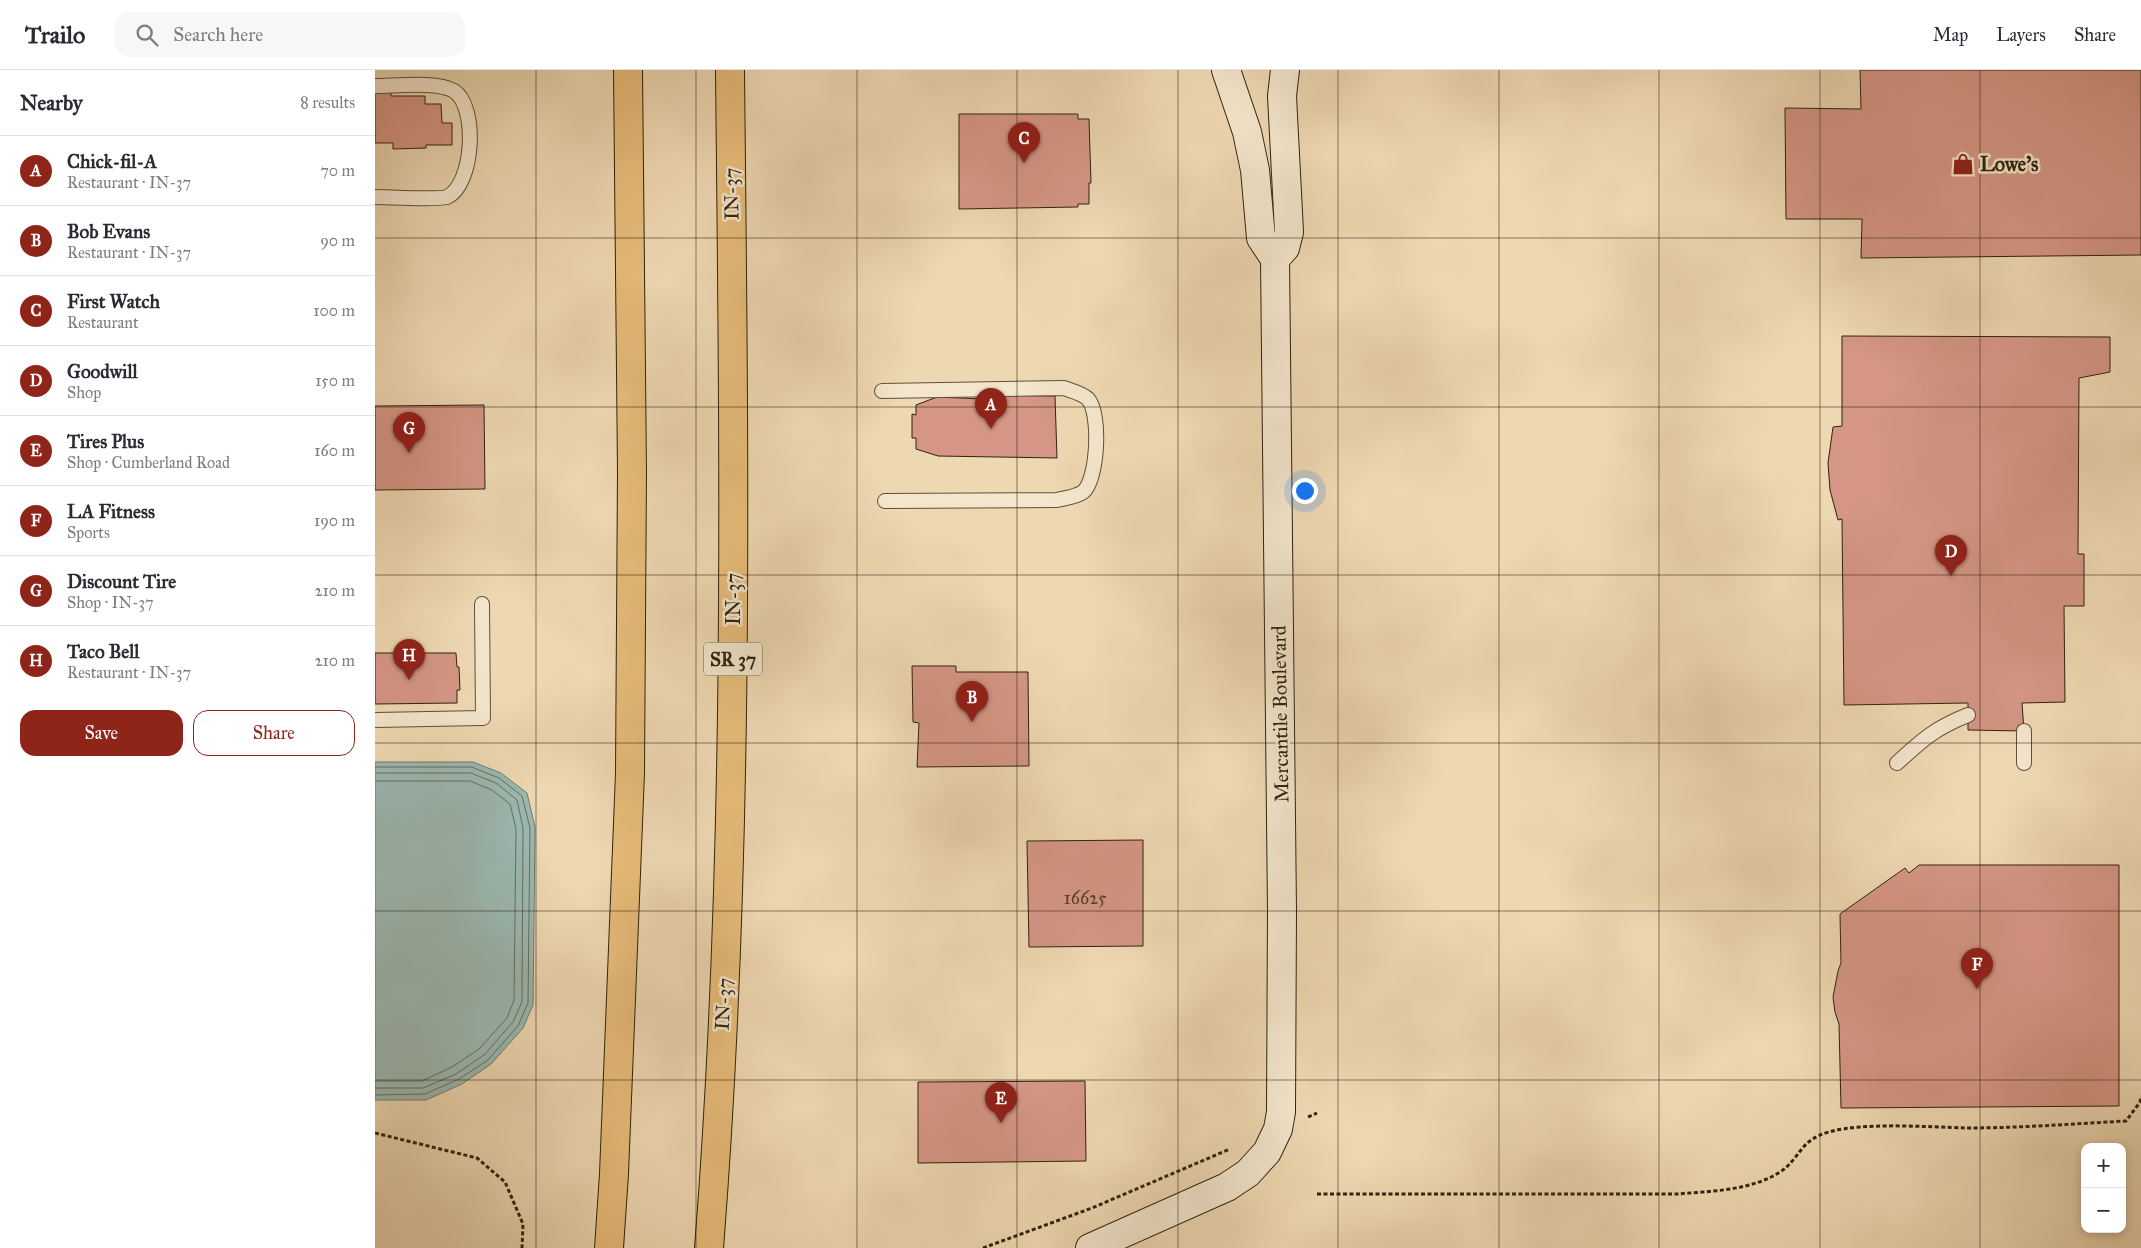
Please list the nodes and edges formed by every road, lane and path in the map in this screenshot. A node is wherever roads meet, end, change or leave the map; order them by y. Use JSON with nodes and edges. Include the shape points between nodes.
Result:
{"nodes":[{"id":1,"x":628,"y":70,"type":"edge"},
{"id":2,"x":730,"y":70,"type":"edge"},
{"id":3,"x":1226,"y":70,"type":"edge"},
{"id":4,"x":1285,"y":70,"type":"edge"},
{"id":5,"x":375,"y":86,"type":"edge"},
{"id":6,"x":375,"y":198,"type":"edge"},
{"id":7,"x":1275,"y":259,"type":"junction"},
{"id":8,"x":882,"y":391,"type":"dead end"},
{"id":9,"x":885,"y":501,"type":"dead end"},
{"id":10,"x":482,"y":604,"type":"dead end"},
{"id":11,"x":1968,"y":715,"type":"dead end"},
{"id":12,"x":375,"y":720,"type":"edge"},
{"id":13,"x":2024,"y":730,"type":"dead end"},
{"id":14,"x":1897,"y":763,"type":"dead end"},
{"id":15,"x":2024,"y":763,"type":"dead end"},
{"id":16,"x":2141,"y":1096,"type":"edge"},
{"id":17,"x":1317,"y":1114,"type":"dead end"},
{"id":18,"x":1278,"y":1129,"type":"junction"},
{"id":19,"x":375,"y":1133,"type":"edge"},
{"id":20,"x":1236,"y":1146,"type":"dead end"},
{"id":21,"x":1317,"y":1194,"type":"dead end"},
{"id":22,"x":522,"y":1248,"type":"edge"},
{"id":23,"x":609,"y":1248,"type":"edge"},
{"id":24,"x":709,"y":1248,"type":"edge"},
{"id":25,"x":983,"y":1248,"type":"edge"},
{"id":26,"x":1090,"y":1248,"type":"edge"}],
"edges":[{"from":1,"to":23,"type":"highway","via":[[632,472],[630,773]]},
{"from":2,"to":24,"type":"highway","name":"IN-37","number":"SR 37","via":[[733,658],[727,918]]},
{"from":3,"to":7,"type":"street","via":[[1247,132],[1255,170],[1261,238]]},
{"from":4,"to":7,"type":"street","via":[[1283,96],[1289,232],[1285,248]]},
{"from":5,"to":6,"type":"lane","via":[[439,86],[453,90],[463,98],[470,118],[465,177],[447,197]]},
{"from":7,"to":18,"type":"street","name":"Mercantile Boulevard","via":[[1283,911],[1281,1112]]},
{"from":8,"to":9,"type":"lane","via":[[1064,388],[1089,400],[1095,414],[1091,480],[1083,492],[1072,497],[1057,500]]},
{"from":10,"to":12,"type":"lane","via":[[483,718]]},
{"from":11,"to":14,"type":"lane","via":[[1944,724]]},
{"from":13,"to":15,"type":"lane"},
{"from":16,"to":21,"type":"path","via":[[2125,1121],[2009,1128],[1869,1127],[1830,1131],[1811,1138],[1781,1171],[1755,1183],[1722,1190],[1677,1194]]},
{"from":17,"to":18,"type":"path"},
{"from":18,"to":26,"type":"street","name":"Mercantile Boulevard","via":[[1267,1152],[1248,1173],[1227,1187]]},
{"from":19,"to":22,"type":"path","via":[[477,1158],[505,1182],[523,1224]]},
{"from":20,"to":25,"type":"path","via":[[1092,1208]]}]}
